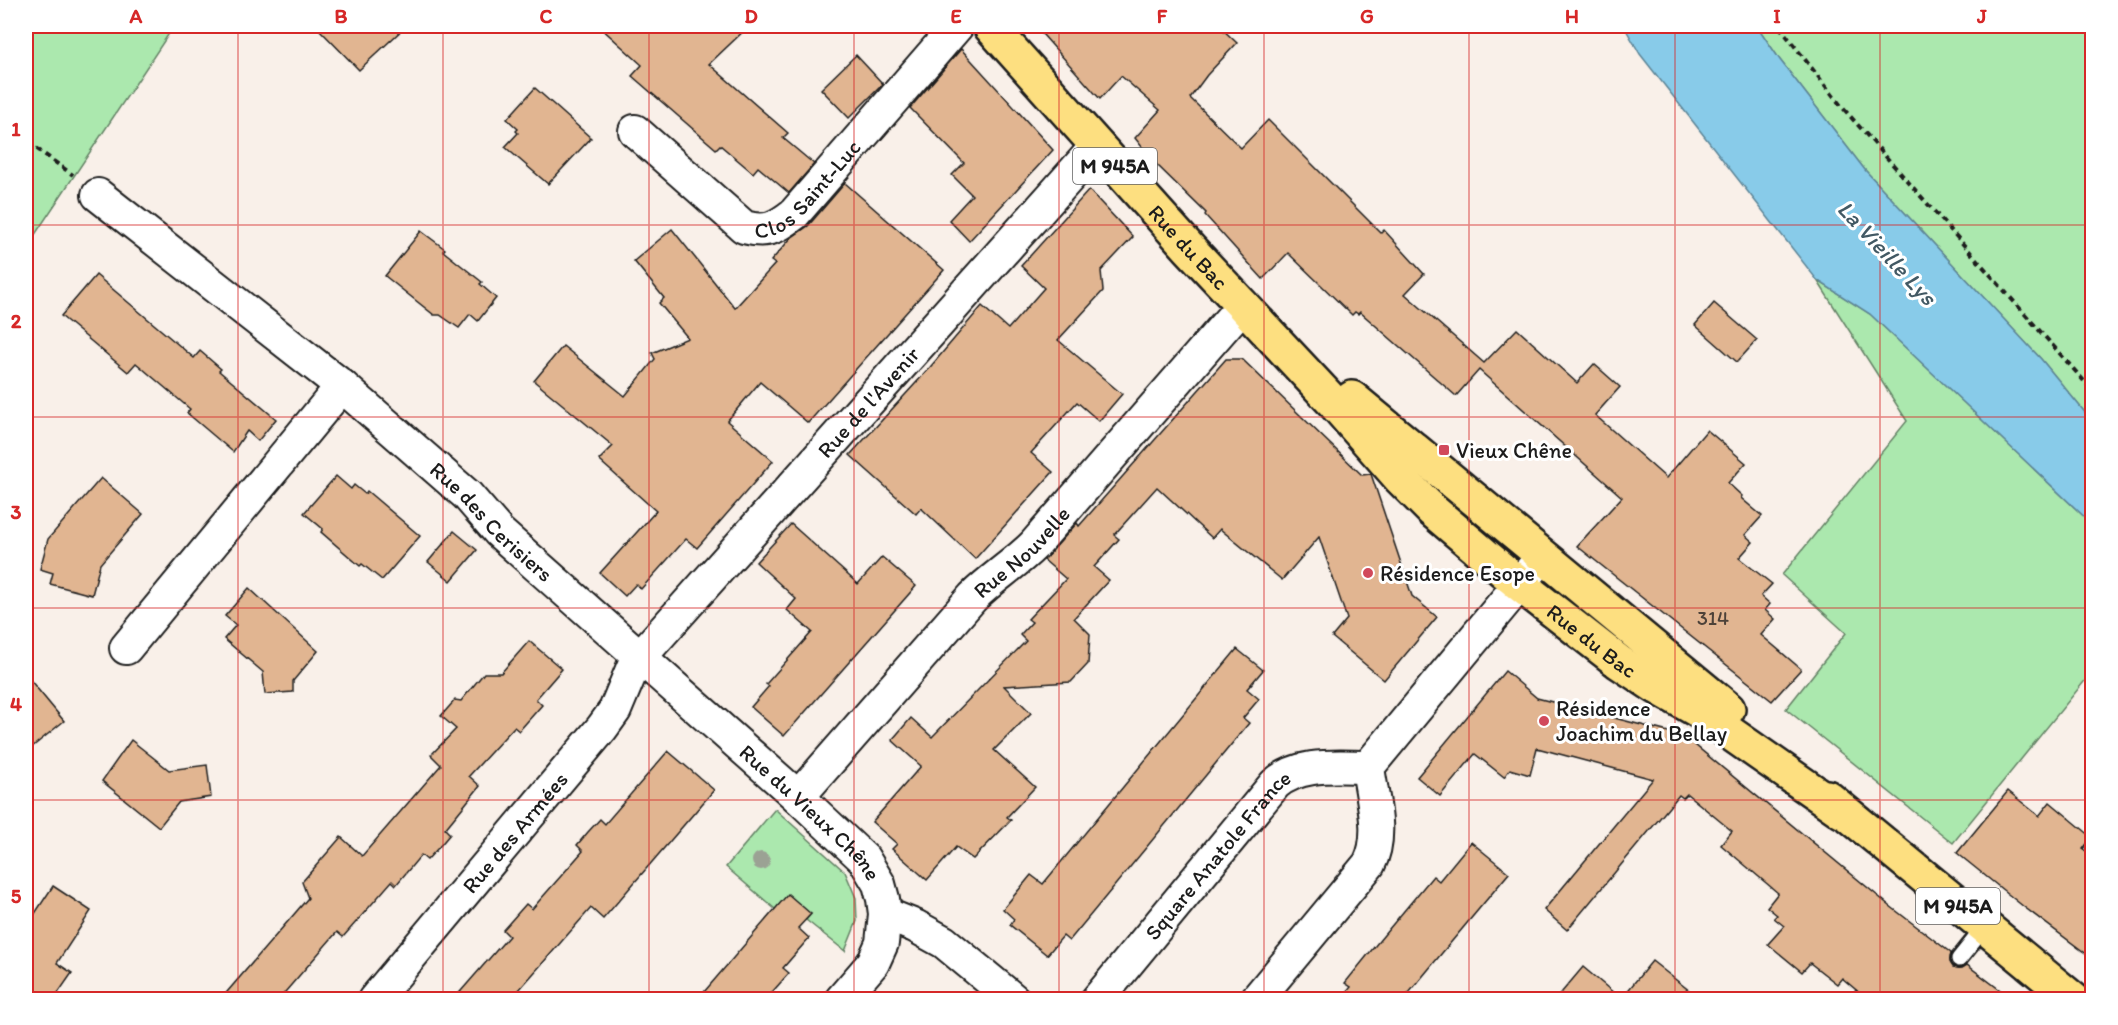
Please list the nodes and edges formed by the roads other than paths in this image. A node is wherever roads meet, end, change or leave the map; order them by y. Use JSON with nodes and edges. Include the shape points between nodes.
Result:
{"nodes":[{"id":1,"x":957,"y":26,"type":"edge"},
{"id":2,"x":990,"y":26,"type":"edge"},
{"id":3,"x":635,"y":131,"type":"dead end"},
{"id":4,"x":1097,"y":147,"type":"junction"},
{"id":5,"x":98,"y":195,"type":"road end"},
{"id":6,"x":1243,"y":305,"type":"junction"},
{"id":7,"x":342,"y":386,"type":"junction"},
{"id":8,"x":1542,"y":557,"type":"junction"},
{"id":9,"x":1519,"y":584,"type":"junction"},
{"id":10,"x":126,"y":648,"type":"dead end"},
{"id":11,"x":640,"y":657,"type":"junction"},
{"id":12,"x":1368,"y":767,"type":"junction"},
{"id":13,"x":798,"y":797,"type":"junction"},
{"id":14,"x":1843,"y":812,"type":"junction"},
{"id":15,"x":885,"y":914,"type":"junction"},
{"id":16,"x":1984,"y":928,"type":"junction"},
{"id":17,"x":1959,"y":959,"type":"dead end"},
{"id":18,"x":374,"y":999,"type":"edge"},
{"id":19,"x":841,"y":999,"type":"edge"},
{"id":20,"x":1014,"y":999,"type":"edge"},
{"id":21,"x":1097,"y":999,"type":"edge"},
{"id":22,"x":1256,"y":999,"type":"edge"},
{"id":23,"x":2074,"y":999,"type":"edge"}],
"edges":[{"from":1,"to":3,"type":"street","name":"Clos Saint-Luc","via":[[794,214],[770,229],[758,231],[731,218]]},
{"from":2,"to":4,"type":"main road","name":"Rue du Bac","number":"M 945A"},
{"from":4,"to":6,"type":"main road","name":"Rue du Bac","number":"M 945A"},
{"from":4,"to":11,"type":"street","name":"Rue de l'Avenir"},
{"from":5,"to":7,"type":"street","name":"Rue des Cerisiers"},
{"from":6,"to":8,"type":"main road","name":"Rue du Bac","number":"M 945A"},
{"from":6,"to":9,"type":"main road","name":"Rue du Bac","number":"M 945A","via":[[1405,484]]},
{"from":6,"to":13,"type":"street","name":"Rue Nouvelle","via":[[1034,545],[972,597]]},
{"from":7,"to":10,"type":"street"},
{"from":7,"to":11,"type":"street","name":"Rue des Cerisiers","via":[[458,487],[499,532]]},
{"from":8,"to":9,"type":"street"},
{"from":8,"to":14,"type":"main road","name":"Rue du Bac","number":"M 945A","via":[[1767,741]]},
{"from":9,"to":12,"type":"street"},
{"from":9,"to":14,"type":"main road","name":"Rue du Bac","number":"M 945A","via":[[1618,663],[1697,710]]},
{"from":11,"to":13,"type":"street","name":"Rue du Vieux Chêne"},
{"from":11,"to":18,"type":"street","name":"Rue des Armées","via":[[602,728]]},
{"from":12,"to":21,"type":"street","name":"Square Anatole France","via":[[1303,769],[1284,777]]},
{"from":12,"to":22,"type":"street","via":[[1376,835],[1374,854]]},
{"from":13,"to":15,"type":"street","name":"Rue du Vieux Chêne","via":[[864,859],[879,884]]},
{"from":14,"to":16,"type":"main road","name":"Rue du Bac","number":"M 945A"},
{"from":15,"to":19,"type":"street","name":"Rue du Vieux Chêne","via":[[882,944],[873,963]]},
{"from":15,"to":20,"type":"street","via":[[944,942]]},
{"from":16,"to":17,"type":"lane"},
{"from":16,"to":23,"type":"main road","name":"Rue du Bac","number":"M 945A"}]}
